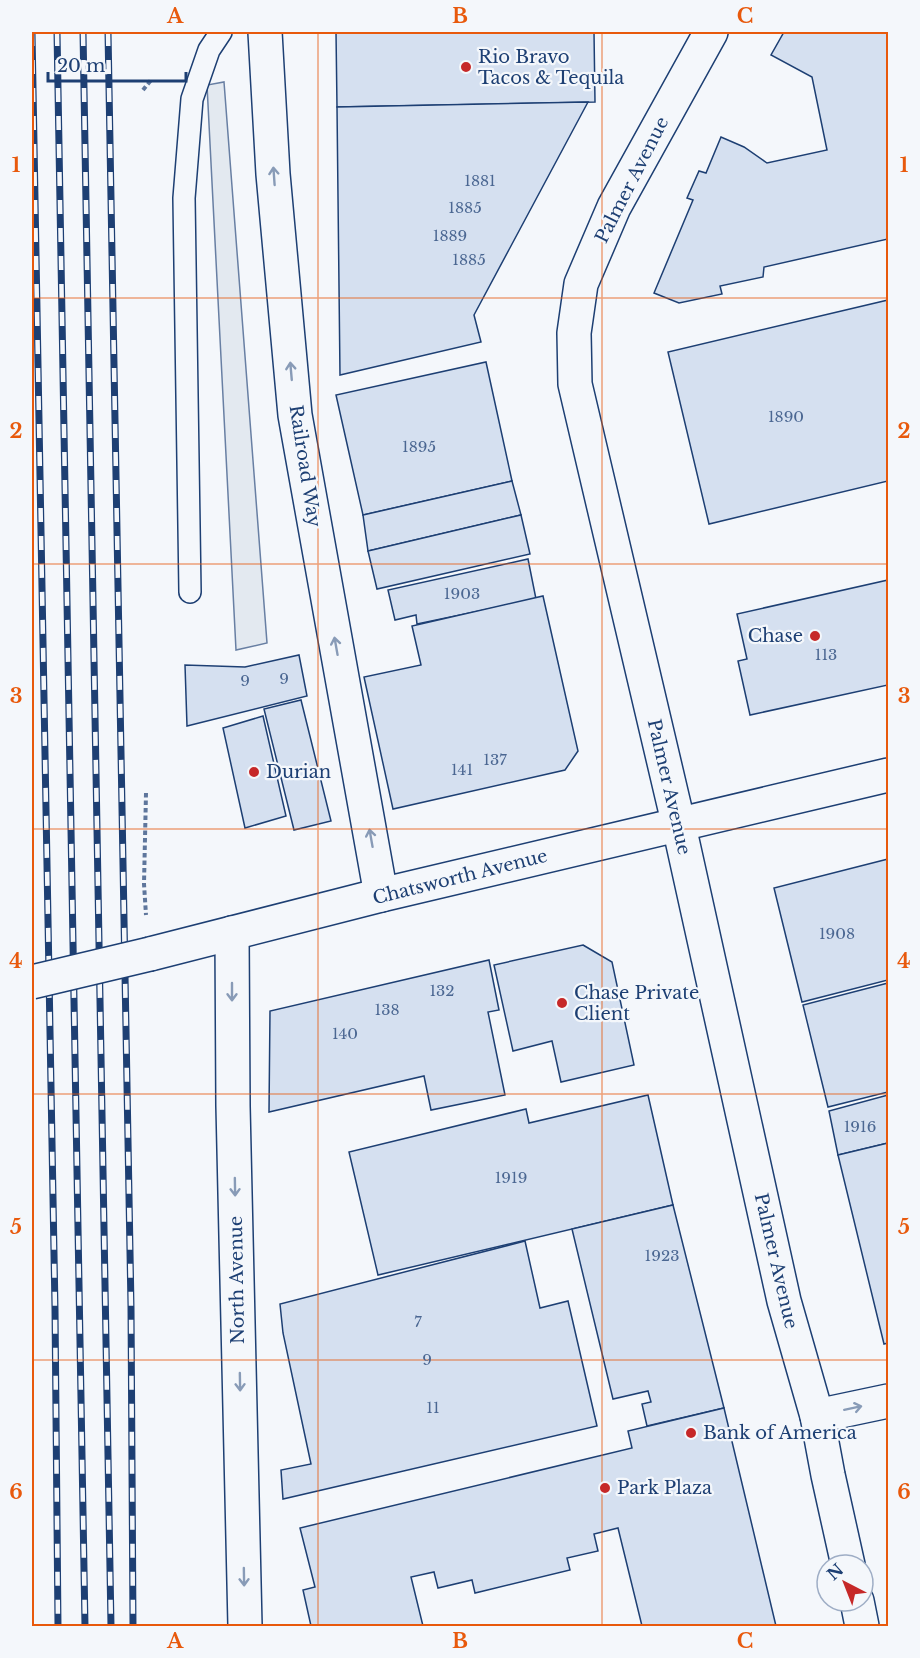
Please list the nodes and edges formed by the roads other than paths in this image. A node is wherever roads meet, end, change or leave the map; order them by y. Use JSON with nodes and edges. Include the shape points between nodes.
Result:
{"nodes":[{"id":1,"x":221,"y":32,"type":"edge"},
{"id":2,"x":265,"y":32,"type":"edge"},
{"id":3,"x":711,"y":32,"type":"edge"},
{"id":4,"x":190,"y":592,"type":"dead end"},
{"id":5,"x":888,"y":775,"type":"edge"},
{"id":6,"x":679,"y":825,"type":"junction"},
{"id":7,"x":381,"y":895,"type":"junction"},
{"id":8,"x":232,"y":933,"type":"junction"},
{"id":9,"x":32,"y":982,"type":"edge"},
{"id":10,"x":888,"y":1401,"type":"edge"},
{"id":11,"x":817,"y":1416,"type":"junction"},
{"id":12,"x":845,"y":1553,"type":"edge"},
{"id":13,"x":245,"y":1626,"type":"edge"}],
"edges":[{"from":1,"to":4,"type":"lane","via":[[208,50],[192,99],[184,198]]},
{"from":7,"to":2,"type":"street","name":"Railroad Way","one_way":true,"via":[[295,415],[273,174]]},
{"from":3,"to":6,"type":"street","name":"Palmer Avenue","via":[[614,207],[581,284],[574,333],[575,384]]},
{"from":5,"to":6,"type":"street","name":"Chatsworth Avenue"},
{"from":6,"to":7,"type":"street","name":"Chatsworth Avenue"},
{"from":6,"to":11,"type":"street","name":"Palmer Avenue","via":[[784,1301]]},
{"from":7,"to":8,"type":"street","name":"Chatsworth Avenue"},
{"from":8,"to":9,"type":"street","name":"Chatsworth Avenue","bridge":true},
{"from":8,"to":13,"type":"street","name":"North Avenue","one_way":true},
{"from":11,"to":10,"type":"street","one_way":true},
{"from":11,"to":12,"type":"street","name":"Palmer Avenue"}]}
